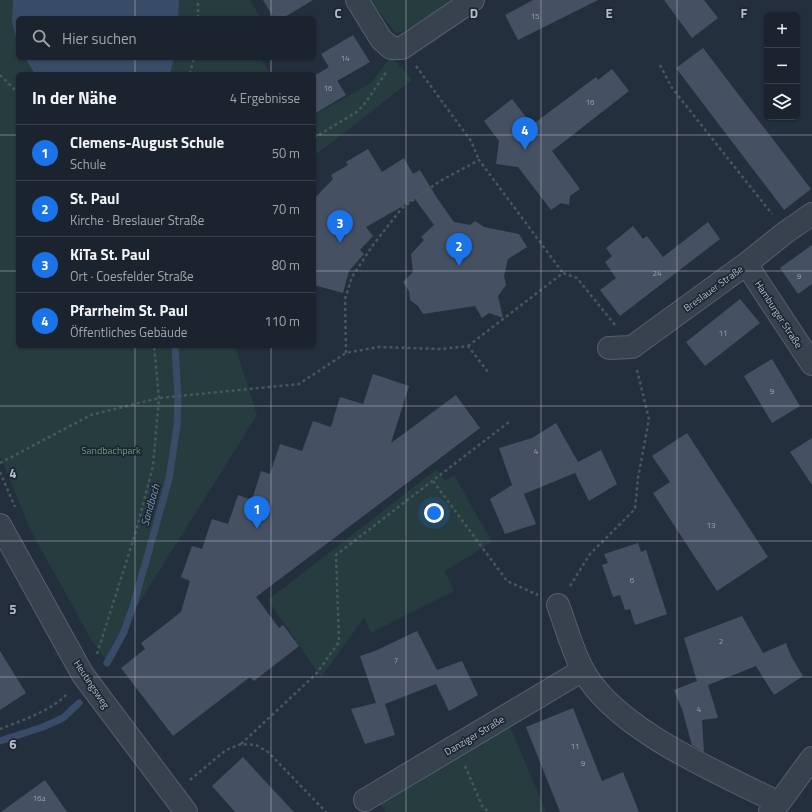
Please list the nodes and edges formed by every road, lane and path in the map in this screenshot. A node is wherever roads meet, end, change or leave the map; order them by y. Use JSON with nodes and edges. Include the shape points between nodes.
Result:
{"nodes":[{"id":1,"x":198,"y":0,"type":"edge"},
{"id":2,"x":357,"y":0,"type":"edge"},
{"id":3,"x":473,"y":0,"type":"edge"},
{"id":4,"x":198,"y":16,"type":"edge"},
{"id":5,"x":402,"y":48,"type":"junction"},
{"id":6,"x":194,"y":60,"type":"edge"},
{"id":7,"x":660,"y":65,"type":"dead end"},
{"id":8,"x":190,"y":72,"type":"edge"},
{"id":9,"x":0,"y":75,"type":"edge"},
{"id":10,"x":16,"y":91,"type":"edge"},
{"id":11,"x":316,"y":137,"type":"edge"},
{"id":12,"x":479,"y":160,"type":"junction"},
{"id":13,"x":812,"y":214,"type":"edge"},
{"id":14,"x":786,"y":232,"type":"junction"},
{"id":15,"x":746,"y":264,"type":"junction"},
{"id":16,"x":563,"y":273,"type":"junction"},
{"id":17,"x":468,"y":346,"type":"junction"},
{"id":18,"x":632,"y":347,"type":"junction"},
{"id":19,"x":154,"y":348,"type":"edge"},
{"id":20,"x":609,"y":348,"type":"dead end"},
{"id":21,"x":346,"y":353,"type":"junction"},
{"id":22,"x":812,"y":364,"type":"edge"},
{"id":23,"x":488,"y":372,"type":"dead end"},
{"id":24,"x":158,"y":398,"type":"junction"},
{"id":25,"x":509,"y":422,"type":"dead end"},
{"id":26,"x":0,"y":463,"type":"edge"},
{"id":27,"x":433,"y":481,"type":"junction"},
{"id":28,"x":4,"y":482,"type":"dead end"},
{"id":29,"x":0,"y":484,"type":"edge"},
{"id":30,"x":0,"y":525,"type":"edge"},
{"id":31,"x":558,"y":605,"type":"junction"},
{"id":32,"x":97,"y":655,"type":"dead end"},
{"id":33,"x":583,"y":670,"type":"junction"},
{"id":34,"x":83,"y":676,"type":"junction"},
{"id":35,"x":0,"y":729,"type":"edge"},
{"id":36,"x":241,"y":744,"type":"junction"},
{"id":37,"x":456,"y":746,"type":"junction"},
{"id":38,"x":812,"y":758,"type":"edge"},
{"id":39,"x":188,"y":781,"type":"dead end"},
{"id":40,"x":365,"y":800,"type":"dead end"},
{"id":41,"x":775,"y":808,"type":"edge"},
{"id":42,"x":186,"y":812,"type":"edge"},
{"id":43,"x":326,"y":812,"type":"edge"},
{"id":44,"x":490,"y":812,"type":"edge"}],
"edges":[{"from":1,"to":4,"type":"path"},
{"from":2,"to":5,"type":"street","via":[[380,39],[391,48]]},
{"from":3,"to":5,"type":"street"},
{"from":5,"to":11,"type":"path","via":[[358,111]]},
{"from":5,"to":12,"type":"path","via":[[471,141]]},
{"from":6,"to":8,"type":"path"},
{"from":7,"to":14,"type":"path","via":[[672,88]]},
{"from":9,"to":10,"type":"path"},
{"from":12,"to":16,"type":"path"},
{"from":12,"to":21,"type":"path","via":[[440,181],[402,208],[373,245],[352,277],[345,299]]},
{"from":13,"to":14,"type":"street","name":"Breslauer Straße"},
{"from":14,"to":15,"type":"street","name":"Breslauer Straße"},
{"from":15,"to":18,"type":"street","name":"Breslauer Straße"},
{"from":15,"to":22,"type":"street","name":"Hamburger Straße"},
{"from":16,"to":17,"type":"path"},
{"from":16,"to":18,"type":"path","via":[[577,278]]},
{"from":17,"to":21,"type":"path","via":[[440,349],[378,347]]},
{"from":17,"to":23,"type":"path"},
{"from":18,"to":20,"type":"street"},
{"from":18,"to":31,"type":"path","via":[[649,419],[635,509],[590,554]]},
{"from":19,"to":24,"type":"path"},
{"from":21,"to":24,"type":"path","via":[[299,384]]},
{"from":24,"to":26,"type":"path","via":[[91,415]]},
{"from":24,"to":32,"type":"path","via":[[153,466],[137,528]]},
{"from":25,"to":27,"type":"path"},
{"from":27,"to":31,"type":"path","via":[[507,581]]},
{"from":27,"to":36,"type":"path","via":[[336,555],[339,642],[316,674]]},
{"from":28,"to":29,"type":"path"},
{"from":30,"to":34,"type":"street","name":"Heutingsweg"},
{"from":31,"to":33,"type":"street"},
{"from":33,"to":37,"type":"street","name":"Danziger Straße"},
{"from":33,"to":41,"type":"street","via":[[600,695],[632,722]]},
{"from":34,"to":35,"type":"path","via":[[63,698],[36,714]]},
{"from":34,"to":42,"type":"street","name":"Heutingsweg"},
{"from":36,"to":39,"type":"path","via":[[226,750]]},
{"from":36,"to":43,"type":"path","via":[[256,745],[268,752]]},
{"from":37,"to":40,"type":"street","name":"Danziger Straße"},
{"from":37,"to":44,"type":"path","via":[[483,808]]},
{"from":38,"to":41,"type":"street"}]}
